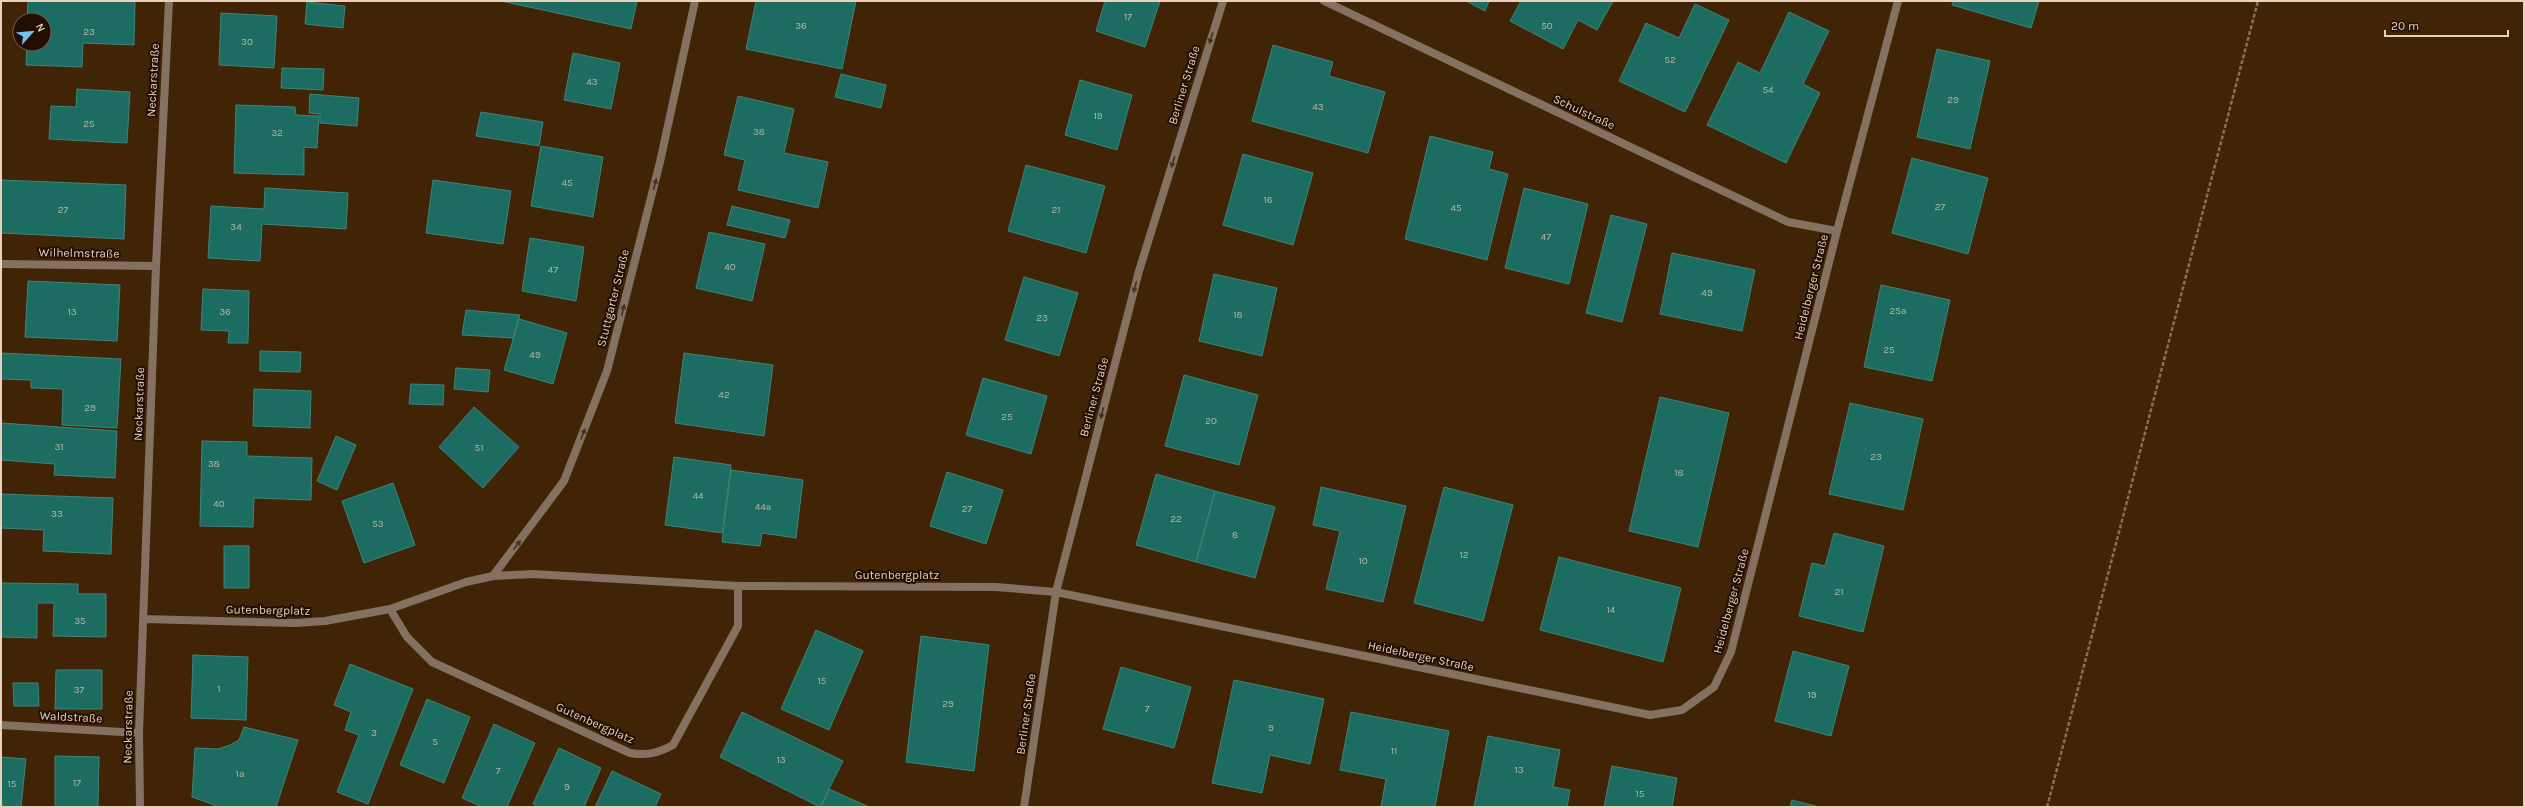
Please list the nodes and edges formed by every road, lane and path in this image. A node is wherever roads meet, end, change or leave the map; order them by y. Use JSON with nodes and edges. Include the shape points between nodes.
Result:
{"nodes":[{"id":1,"x":169,"y":1,"type":"edge"},
{"id":2,"x":695,"y":1,"type":"edge"},
{"id":3,"x":1223,"y":1,"type":"edge"},
{"id":4,"x":1324,"y":1,"type":"edge"},
{"id":5,"x":1898,"y":1,"type":"edge"},
{"id":6,"x":2258,"y":1,"type":"edge"},
{"id":7,"x":1837,"y":231,"type":"junction"},
{"id":8,"x":1,"y":264,"type":"edge"},
{"id":9,"x":156,"y":266,"type":"junction"},
{"id":10,"x":493,"y":576,"type":"junction"},
{"id":11,"x":738,"y":586,"type":"junction"},
{"id":12,"x":1056,"y":592,"type":"junction"},
{"id":13,"x":390,"y":609,"type":"junction"},
{"id":14,"x":144,"y":619,"type":"junction"},
{"id":15,"x":1,"y":725,"type":"edge"},
{"id":16,"x":139,"y":732,"type":"junction"},
{"id":17,"x":140,"y":807,"type":"edge"},
{"id":18,"x":1024,"y":807,"type":"edge"},
{"id":19,"x":2047,"y":807,"type":"edge"}],
"edges":[{"from":1,"to":9,"type":"street","name":"Neckarstraße"},
{"from":10,"to":2,"type":"street","name":"Stuttgarter Straße","one_way":true,"via":[[564,481],[607,371],[660,162]]},
{"from":3,"to":12,"type":"street","name":"Berliner Straße","one_way":true,"via":[[1139,271]]},
{"from":4,"to":7,"type":"street","name":"Schulstraße","via":[[1788,222]]},
{"from":5,"to":7,"type":"street","name":"Heidelberger Straße"},
{"from":6,"to":19,"type":"path"},
{"from":7,"to":12,"type":"street","name":"Heidelberger Straße","via":[[1731,652],[1714,687],[1682,710],[1650,715]]},
{"from":8,"to":9,"type":"street","name":"Wilhelmstraße"},
{"from":9,"to":14,"type":"street","name":"Neckarstraße"},
{"from":10,"to":11,"type":"street","name":"Gutenbergplatz","via":[[533,574]]},
{"from":10,"to":13,"type":"street","name":"Gutenbergplatz","via":[[466,582]]},
{"from":11,"to":12,"type":"street","name":"Gutenbergplatz","via":[[996,587]]},
{"from":11,"to":13,"type":"street","name":"Gutenbergplatz","via":[[738,626],[673,746],[659,753],[645,755],[630,753],[432,662],[407,637]]},
{"from":12,"to":18,"type":"street","name":"Berliner Straße"},
{"from":13,"to":14,"type":"street","name":"Gutenbergplatz","via":[[338,620],[296,623]]},
{"from":14,"to":16,"type":"street","name":"Neckarstraße"},
{"from":15,"to":16,"type":"street","name":"Waldstraße"},
{"from":16,"to":17,"type":"street","name":"Neckarstraße"}]}
